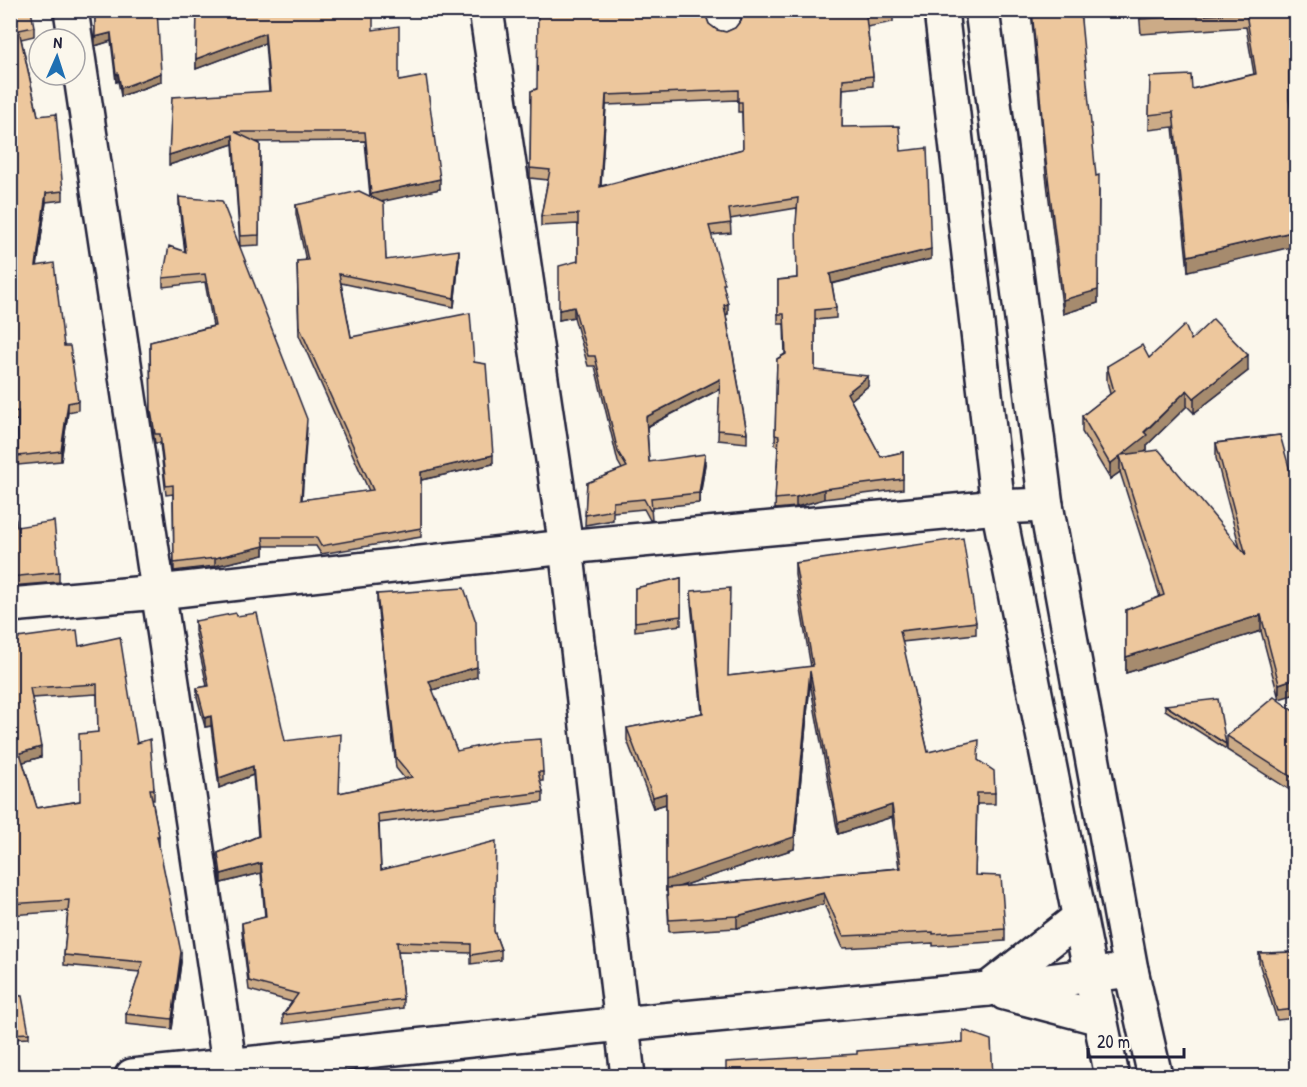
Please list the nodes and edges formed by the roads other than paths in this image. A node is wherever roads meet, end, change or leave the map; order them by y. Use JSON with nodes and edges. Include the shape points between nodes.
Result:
{"nodes":[{"id":1,"x":71,"y":10,"type":"edge"},
{"id":2,"x":486,"y":10,"type":"edge"},
{"id":3,"x":941,"y":10,"type":"edge"},
{"id":4,"x":982,"y":10,"type":"edge"},
{"id":5,"x":1046,"y":505,"type":"junction"},
{"id":6,"x":998,"y":507,"type":"junction"},
{"id":7,"x":566,"y":546,"type":"junction"},
{"id":8,"x":158,"y":592,"type":"junction"},
{"id":9,"x":10,"y":605,"type":"edge"},
{"id":10,"x":1079,"y":918,"type":"junction"},
{"id":11,"x":1131,"y":970,"type":"junction"},
{"id":12,"x":1091,"y":975,"type":"junction"},
{"id":13,"x":988,"y":989,"type":"junction"},
{"id":14,"x":1100,"y":1018,"type":"junction"},
{"id":15,"x":621,"y":1024,"type":"junction"},
{"id":16,"x":231,"y":1072,"type":"edge"},
{"id":17,"x":132,"y":1077,"type":"edge"},
{"id":18,"x":628,"y":1077,"type":"edge"},
{"id":19,"x":1112,"y":1077,"type":"edge"},
{"id":20,"x":1155,"y":1077,"type":"edge"}],
"edges":[{"from":1,"to":8,"type":"street"},
{"from":2,"to":7,"type":"street"},
{"from":3,"to":6,"type":"street"},
{"from":4,"to":5,"type":"street"},
{"from":5,"to":6,"type":"street"},
{"from":5,"to":11,"type":"street"},
{"from":6,"to":7,"type":"street"},
{"from":6,"to":10,"type":"street"},
{"from":7,"to":8,"type":"street"},
{"from":7,"to":15,"type":"street"},
{"from":8,"to":9,"type":"street"},
{"from":8,"to":16,"type":"street"},
{"from":10,"to":12,"type":"street"},
{"from":10,"to":13,"type":"street"},
{"from":11,"to":12,"type":"street"},
{"from":11,"to":20,"type":"street"},
{"from":12,"to":13,"type":"street"},
{"from":12,"to":14,"type":"street"},
{"from":13,"to":14,"type":"street"},
{"from":13,"to":15,"type":"street"},
{"from":14,"to":19,"type":"street"},
{"from":15,"to":16,"type":"street"},
{"from":15,"to":18,"type":"street"},
{"from":16,"to":17,"type":"street"}]}
